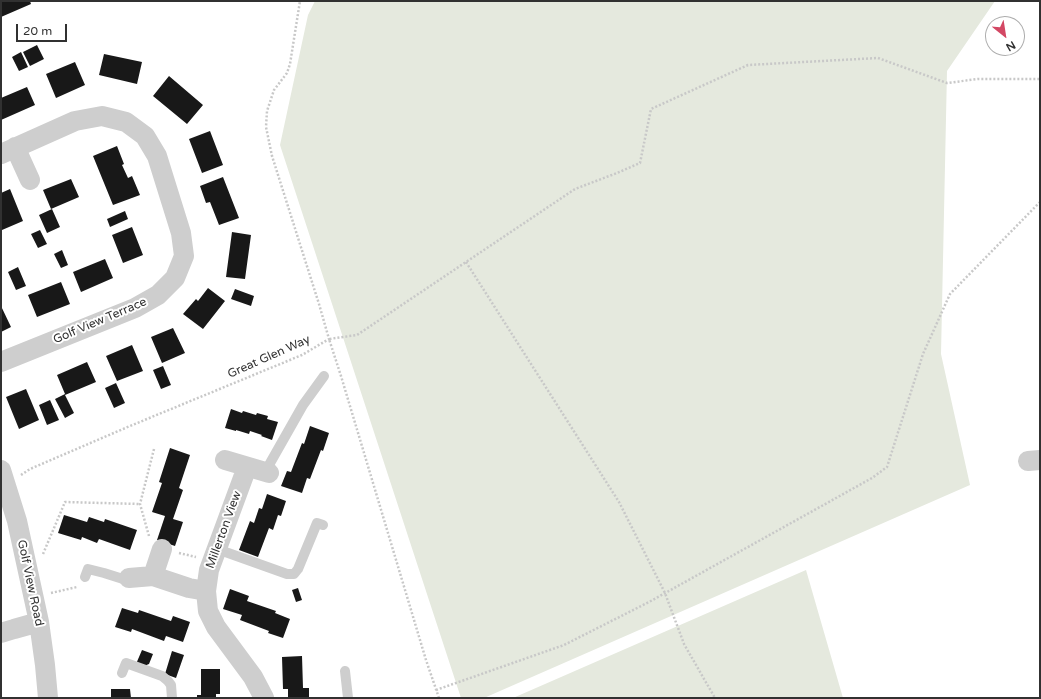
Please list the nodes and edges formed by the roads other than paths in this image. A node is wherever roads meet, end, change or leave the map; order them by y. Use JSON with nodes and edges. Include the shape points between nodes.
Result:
{"nodes":[{"id":1,"x":8,"y":151,"type":"edge"},
{"id":2,"x":30,"y":180,"type":"dead end"},
{"id":3,"x":1,"y":362,"type":"edge"},
{"id":4,"x":324,"y":376,"type":"dead end"},
{"id":5,"x":226,"y":460,"type":"dead end"},
{"id":6,"x":261,"y":470,"type":"junction"},
{"id":7,"x":3,"y":476,"type":"edge"},
{"id":8,"x":323,"y":525,"type":"dead end"},
{"id":9,"x":162,"y":549,"type":"road end"},
{"id":10,"x":214,"y":555,"type":"junction"},
{"id":11,"x":153,"y":576,"type":"junction"},
{"id":12,"x":85,"y":577,"type":"road end"},
{"id":13,"x":129,"y":578,"type":"joint"},
{"id":14,"x":206,"y":591,"type":"junction"},
{"id":15,"x":39,"y":622,"type":"junction"},
{"id":16,"x":1,"y":634,"type":"edge"},
{"id":17,"x":345,"y":671,"type":"dead end"},
{"id":18,"x":122,"y":672,"type":"dead end"},
{"id":19,"x":48,"y":698,"type":"edge"},
{"id":20,"x":172,"y":698,"type":"edge"},
{"id":21,"x":264,"y":698,"type":"edge"},
{"id":22,"x":348,"y":698,"type":"edge"}],
"edges":[{"from":1,"to":2,"type":"street"},
{"from":1,"to":3,"type":"street","name":"Golf View Terrace","via":[[75,121],[102,116],[126,122],[145,136],[157,156],[181,233],[184,256],[175,278],[158,295],[135,308]]},
{"from":4,"to":6,"type":"lane"},
{"from":5,"to":6,"type":"street"},
{"from":6,"to":10,"type":"street","name":"Millerton View"},
{"from":7,"to":15,"type":"street","name":"Golf View Road","via":[[17,521]]},
{"from":8,"to":10,"type":"lane","via":[[317,523],[294,574]]},
{"from":9,"to":11,"type":"street"},
{"from":10,"to":14,"type":"street","name":"Millerton View"},
{"from":11,"to":13,"type":"street"},
{"from":11,"to":14,"type":"street"},
{"from":12,"to":13,"type":"lane","via":[[88,569],[123,579]]},
{"from":14,"to":21,"type":"street","name":"Millerton View","via":[[208,611],[216,627],[253,677]]},
{"from":15,"to":16,"type":"street"},
{"from":15,"to":19,"type":"street","name":"Golf View Road"},
{"from":17,"to":22,"type":"lane"},
{"from":18,"to":20,"type":"lane","via":[[126,663],[162,676],[171,685]]}]}
